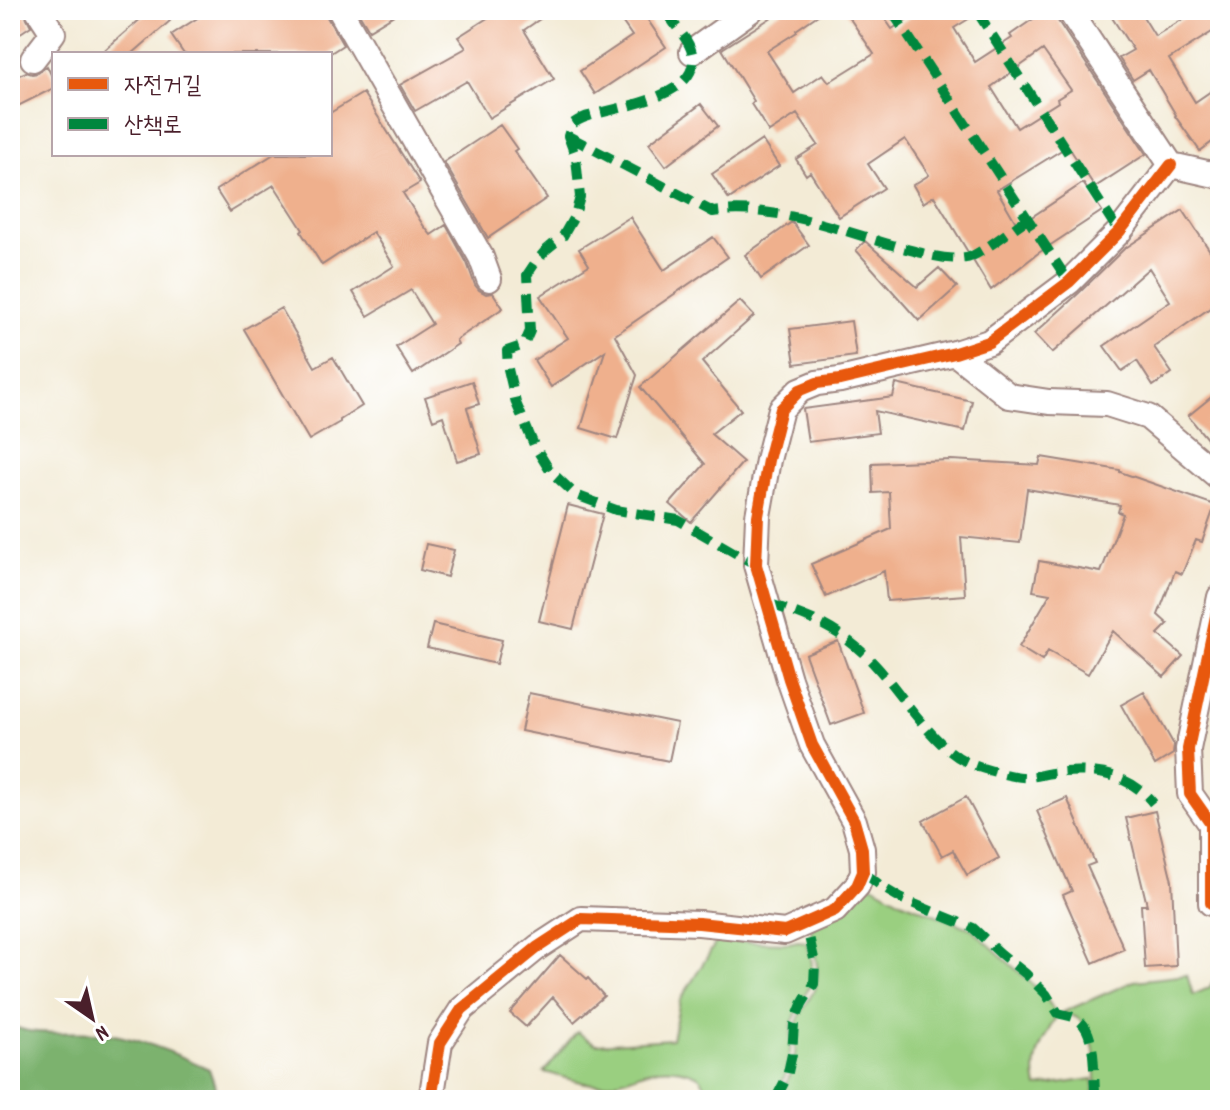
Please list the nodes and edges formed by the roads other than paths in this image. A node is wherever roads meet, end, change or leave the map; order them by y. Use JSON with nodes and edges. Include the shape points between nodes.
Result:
{"nodes":[{"id":1,"x":38,"y":10,"type":"edge"},
{"id":2,"x":340,"y":10,"type":"edge"},
{"id":3,"x":751,"y":10,"type":"edge"},
{"id":4,"x":1069,"y":10,"type":"edge"},
{"id":5,"x":692,"y":52,"type":"dead end"},
{"id":6,"x":33,"y":59,"type":"dead end"},
{"id":7,"x":1171,"y":165,"type":"junction"},
{"id":8,"x":1220,"y":176,"type":"edge"},
{"id":9,"x":489,"y":279,"type":"dead end"},
{"id":10,"x":955,"y":353,"type":"junction"},
{"id":11,"x":1220,"y":478,"type":"edge"},
{"id":12,"x":1220,"y":597,"type":"edge"},
{"id":13,"x":1211,"y":903,"type":"dead end"},
{"id":14,"x":431,"y":1100,"type":"edge"}],
"edges":[{"from":1,"to":6,"type":"street","via":[[53,33]]},
{"from":2,"to":9,"type":"street"},
{"from":3,"to":5,"type":"street"},
{"from":4,"to":7,"type":"street"},
{"from":7,"to":8,"type":"street"},
{"from":7,"to":10,"type":"street","via":[[1119,232],[1069,282],[989,342]]},
{"from":10,"to":11,"type":"street","via":[[1009,396],[1107,404],[1148,417]]},
{"from":10,"to":14,"type":"street","via":[[800,390],[781,409],[768,460],[756,565],[812,745],[854,821],[863,861],[857,886],[835,910],[785,932],[581,919],[462,1009],[440,1043]]},
{"from":12,"to":13,"type":"street","via":[[1188,749],[1190,794],[1211,824]]}]}
